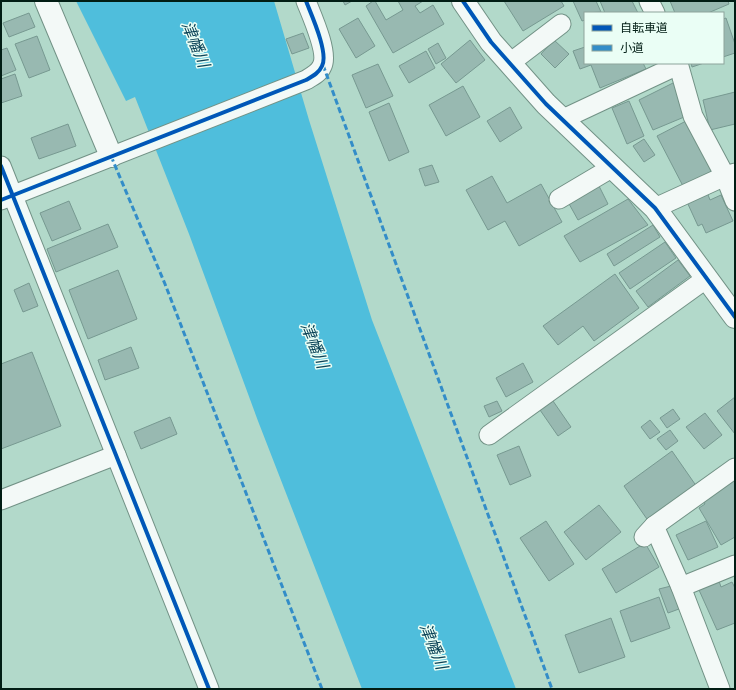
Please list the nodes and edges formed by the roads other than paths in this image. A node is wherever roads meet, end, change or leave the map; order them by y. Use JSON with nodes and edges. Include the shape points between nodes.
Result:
{"nodes":[{"id":1,"x":46,"y":1,"type":"edge"},
{"id":2,"x":306,"y":1,"type":"edge"},
{"id":3,"x":463,"y":1,"type":"edge"},
{"id":4,"x":649,"y":1,"type":"edge"},
{"id":5,"x":654,"y":12,"type":"edge"},
{"id":6,"x":562,"y":24,"type":"dead end"},
{"id":7,"x":510,"y":64,"type":"junction"},
{"id":8,"x":678,"y":64,"type":"edge"},
{"id":9,"x":563,"y":120,"type":"junction"},
{"id":10,"x":111,"y":156,"type":"junction"},
{"id":11,"x":1,"y":166,"type":"edge"},
{"id":12,"x":613,"y":167,"type":"junction"},
{"id":13,"x":730,"y":174,"type":"edge"},
{"id":14,"x":7,"y":197,"type":"edge"},
{"id":15,"x":559,"y":199,"type":"dead end"},
{"id":16,"x":735,"y":201,"type":"edge"},
{"id":17,"x":655,"y":208,"type":"junction"},
{"id":18,"x":707,"y":278,"type":"junction"},
{"id":19,"x":735,"y":317,"type":"edge"},
{"id":20,"x":488,"y":435,"type":"dead end"},
{"id":21,"x":116,"y":455,"type":"junction"},
{"id":22,"x":735,"y":468,"type":"edge"},
{"id":23,"x":1,"y":500,"type":"edge"},
{"id":24,"x":735,"y":565,"type":"edge"},
{"id":25,"x":681,"y":587,"type":"junction"},
{"id":26,"x":209,"y":689,"type":"edge"},
{"id":27,"x":720,"y":689,"type":"edge"}],
"edges":[{"from":1,"to":10,"type":"street"},
{"from":2,"to":10,"type":"street","via":[[320,36],[323,52],[323,65],[317,74]]},
{"from":3,"to":7,"type":"street","via":[[491,42]]},
{"from":4,"to":5,"type":"street"},
{"from":6,"to":7,"type":"street"},
{"from":7,"to":9,"type":"street"},
{"from":8,"to":9,"type":"street"},
{"from":8,"to":13,"type":"street","via":[[694,116]]},
{"from":9,"to":12,"type":"street"},
{"from":10,"to":14,"type":"street"},
{"from":11,"to":14,"type":"street"},
{"from":12,"to":15,"type":"street"},
{"from":12,"to":17,"type":"street"},
{"from":13,"to":16,"type":"street"},
{"from":13,"to":17,"type":"street"},
{"from":14,"to":21,"type":"street"},
{"from":17,"to":18,"type":"street"},
{"from":18,"to":19,"type":"street"},
{"from":18,"to":20,"type":"street"},
{"from":21,"to":23,"type":"street"},
{"from":21,"to":26,"type":"street"},
{"from":22,"to":25,"type":"street","via":[[649,531]]},
{"from":24,"to":25,"type":"street"},
{"from":25,"to":27,"type":"street"}]}
